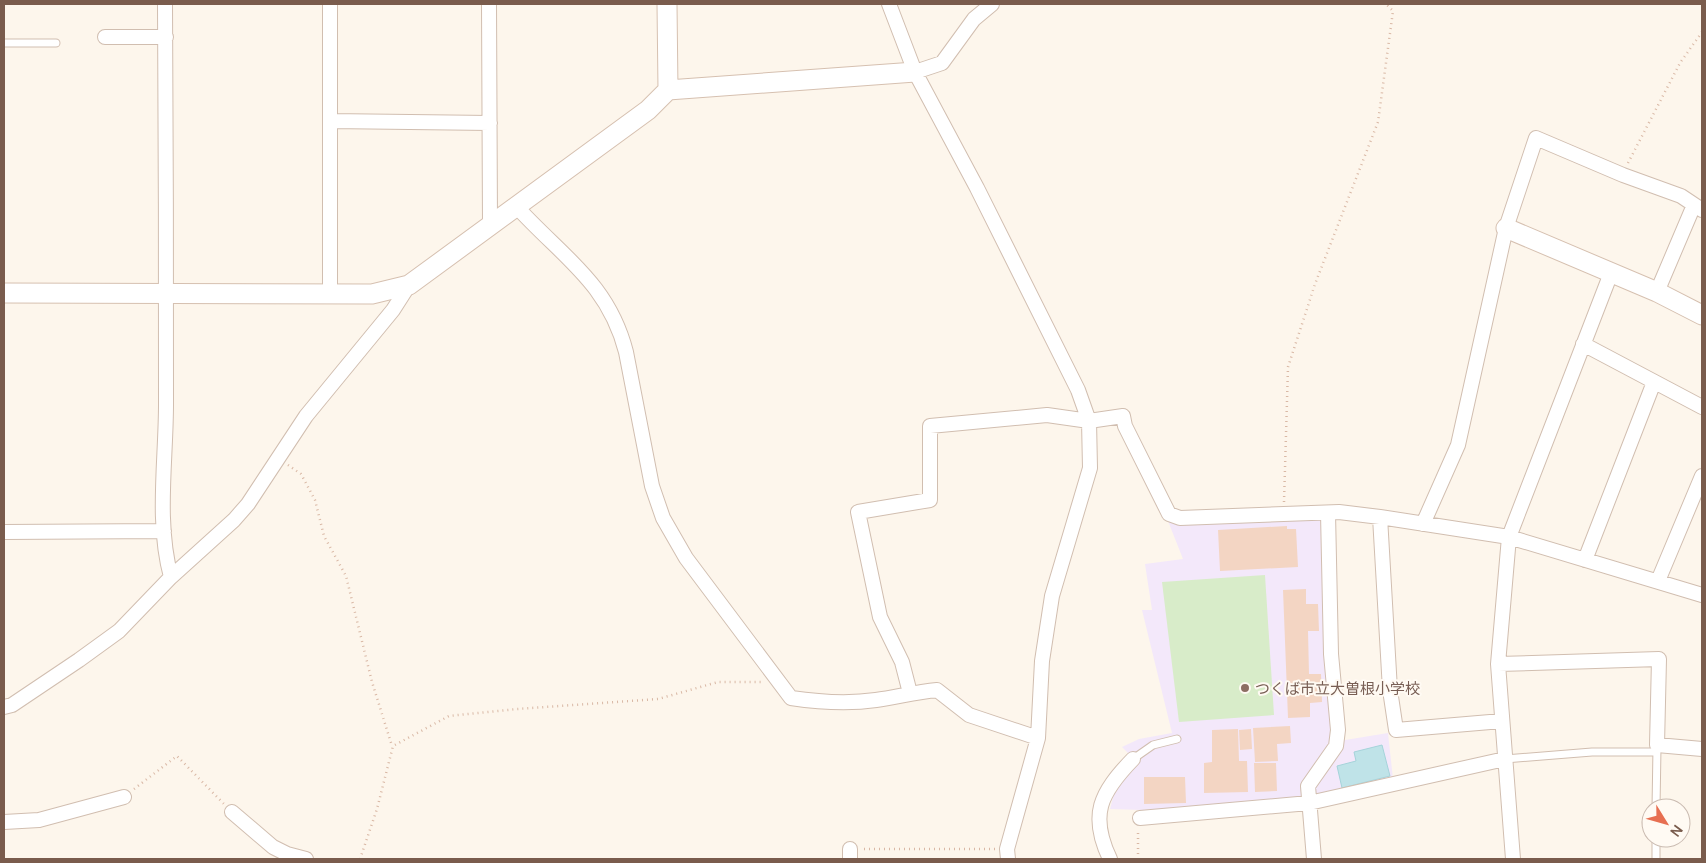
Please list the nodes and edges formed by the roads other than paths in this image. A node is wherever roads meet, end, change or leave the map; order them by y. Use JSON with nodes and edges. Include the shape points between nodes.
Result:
{"nodes":[{"id":1,"x":166,"y":4,"type":"edge"},
{"id":2,"x":330,"y":4,"type":"edge"},
{"id":3,"x":489,"y":4,"type":"edge"},
{"id":4,"x":667,"y":4,"type":"edge"},
{"id":5,"x":889,"y":4,"type":"edge"},
{"id":6,"x":992,"y":4,"type":"edge"},
{"id":7,"x":105,"y":37,"type":"dead end"},
{"id":8,"x":166,"y":38,"type":"junction"},
{"id":9,"x":4,"y":43,"type":"edge"},
{"id":10,"x":56,"y":44,"type":"dead end"},
{"id":11,"x":915,"y":72,"type":"junction"},
{"id":12,"x":668,"y":90,"type":"junction"},
{"id":13,"x":330,"y":121,"type":"junction"},
{"id":14,"x":490,"y":123,"type":"junction"},
{"id":15,"x":516,"y":206,"type":"junction"},
{"id":16,"x":1698,"y":208,"type":"edge"},
{"id":17,"x":490,"y":224,"type":"junction"},
{"id":18,"x":1506,"y":228,"type":"junction"},
{"id":19,"x":1611,"y":273,"type":"junction"},
{"id":20,"x":409,"y":285,"type":"junction"},
{"id":21,"x":1657,"y":292,"type":"junction"},
{"id":22,"x":4,"y":293,"type":"edge"},
{"id":23,"x":165,"y":293,"type":"junction"},
{"id":24,"x":330,"y":293,"type":"junction"},
{"id":25,"x":1702,"y":315,"type":"edge"},
{"id":26,"x":1583,"y":344,"type":"junction"},
{"id":27,"x":1654,"y":382,"type":"junction"},
{"id":28,"x":1702,"y":407,"type":"edge"},
{"id":29,"x":1089,"y":422,"type":"junction"},
{"id":30,"x":1702,"y":476,"type":"edge"},
{"id":31,"x":1328,"y":513,"type":"junction"},
{"id":32,"x":1380,"y":517,"type":"junction"},
{"id":33,"x":1423,"y":524,"type":"junction"},
{"id":34,"x":164,"y":531,"type":"junction"},
{"id":35,"x":4,"y":532,"type":"edge"},
{"id":36,"x":1509,"y":537,"type":"junction"},
{"id":37,"x":1586,"y":560,"type":"junction"},
{"id":38,"x":171,"y":577,"type":"junction"},
{"id":39,"x":1658,"y":582,"type":"junction"},
{"id":40,"x":1702,"y":595,"type":"edge"},
{"id":41,"x":1498,"y":664,"type":"junction"},
{"id":42,"x":910,"y":693,"type":"junction"},
{"id":43,"x":4,"y":707,"type":"edge"},
{"id":44,"x":1502,"y":721,"type":"junction"},
{"id":45,"x":1038,"y":738,"type":"junction"},
{"id":46,"x":1177,"y":739,"type":"dead end"},
{"id":47,"x":1657,"y":748,"type":"junction"},
{"id":48,"x":1702,"y":749,"type":"edge"},
{"id":49,"x":1133,"y":759,"type":"joint"},
{"id":50,"x":1505,"y":759,"type":"junction"},
{"id":51,"x":124,"y":797,"type":"road end"},
{"id":52,"x":1656,"y":798,"type":"edge"},
{"id":53,"x":1309,"y":802,"type":"junction"},
{"id":54,"x":232,"y":812,"type":"road end"},
{"id":55,"x":1140,"y":818,"type":"road end"},
{"id":56,"x":4,"y":822,"type":"edge"},
{"id":57,"x":1007,"y":854,"type":"edge"},
{"id":58,"x":287,"y":856,"type":"edge"},
{"id":59,"x":306,"y":859,"type":"edge"},
{"id":60,"x":1110,"y":859,"type":"edge"},
{"id":61,"x":1314,"y":859,"type":"edge"},
{"id":62,"x":1513,"y":859,"type":"edge"}],
"edges":[{"from":1,"to":8,"type":"street"},
{"from":2,"to":13,"type":"street"},
{"from":3,"to":14,"type":"street"},
{"from":4,"to":12,"type":"street"},
{"from":5,"to":11,"type":"street"},
{"from":6,"to":11,"type":"street","via":[[974,18],[942,63]]},
{"from":7,"to":8,"type":"street"},
{"from":8,"to":23,"type":"street"},
{"from":9,"to":10,"type":"lane"},
{"from":11,"to":12,"type":"street"},
{"from":11,"to":29,"type":"street","via":[[1069,372]]},
{"from":12,"to":15,"type":"street","via":[[648,110]]},
{"from":13,"to":14,"type":"street"},
{"from":13,"to":24,"type":"street"},
{"from":14,"to":17,"type":"street"},
{"from":15,"to":17,"type":"street"},
{"from":15,"to":42,"type":"street","via":[[579,268],[609,306],[626,352],[652,486],[663,518],[686,558],[791,698],[874,700]]},
{"from":16,"to":18,"type":"street","via":[[1681,196],[1536,138]]},
{"from":16,"to":21,"type":"street"},
{"from":17,"to":20,"type":"street"},
{"from":18,"to":19,"type":"street"},
{"from":18,"to":33,"type":"street","via":[[1458,445]]},
{"from":19,"to":21,"type":"street"},
{"from":19,"to":26,"type":"street"},
{"from":20,"to":24,"type":"street","via":[[372,294]]},
{"from":20,"to":38,"type":"street","via":[[393,310],[306,416],[248,504]]},
{"from":21,"to":25,"type":"street"},
{"from":22,"to":23,"type":"street"},
{"from":23,"to":24,"type":"street"},
{"from":23,"to":34,"type":"street"},
{"from":26,"to":27,"type":"street"},
{"from":26,"to":36,"type":"street"},
{"from":27,"to":28,"type":"street"},
{"from":27,"to":37,"type":"street"},
{"from":29,"to":31,"type":"street","via":[[1123,416],[1169,514],[1193,518]]},
{"from":29,"to":42,"type":"street","via":[[1047,415],[930,426],[930,500],[858,512],[880,617],[902,662]]},
{"from":29,"to":45,"type":"street","via":[[1090,468],[1052,596],[1042,661]]},
{"from":30,"to":39,"type":"street"},
{"from":31,"to":32,"type":"street"},
{"from":31,"to":53,"type":"street","via":[[1331,654],[1338,730],[1336,746],[1308,786]]},
{"from":32,"to":33,"type":"street"},
{"from":32,"to":44,"type":"street","via":[[1390,690],[1396,730]]},
{"from":33,"to":36,"type":"street"},
{"from":34,"to":35,"type":"street"},
{"from":34,"to":38,"type":"street"},
{"from":36,"to":37,"type":"street"},
{"from":36,"to":41,"type":"street"},
{"from":37,"to":39,"type":"street"},
{"from":38,"to":43,"type":"street","via":[[119,630],[12,705]]},
{"from":39,"to":40,"type":"street"},
{"from":41,"to":44,"type":"street"},
{"from":41,"to":47,"type":"street","via":[[1659,659]]},
{"from":42,"to":45,"type":"street","via":[[937,690],[969,715]]},
{"from":44,"to":50,"type":"street"},
{"from":45,"to":57,"type":"street"},
{"from":46,"to":49,"type":"lane","via":[[1153,745]]},
{"from":47,"to":48,"type":"street"},
{"from":47,"to":50,"type":"lane"},
{"from":47,"to":52,"type":"lane"},
{"from":49,"to":60,"type":"street","via":[[1112,784],[1098,817],[1098,830]]},
{"from":50,"to":53,"type":"street"},
{"from":50,"to":62,"type":"street"},
{"from":51,"to":56,"type":"street","via":[[39,820]]},
{"from":53,"to":55,"type":"street"},
{"from":53,"to":61,"type":"street"},
{"from":54,"to":58,"type":"street"},
{"from":58,"to":59,"type":"street"}]}
